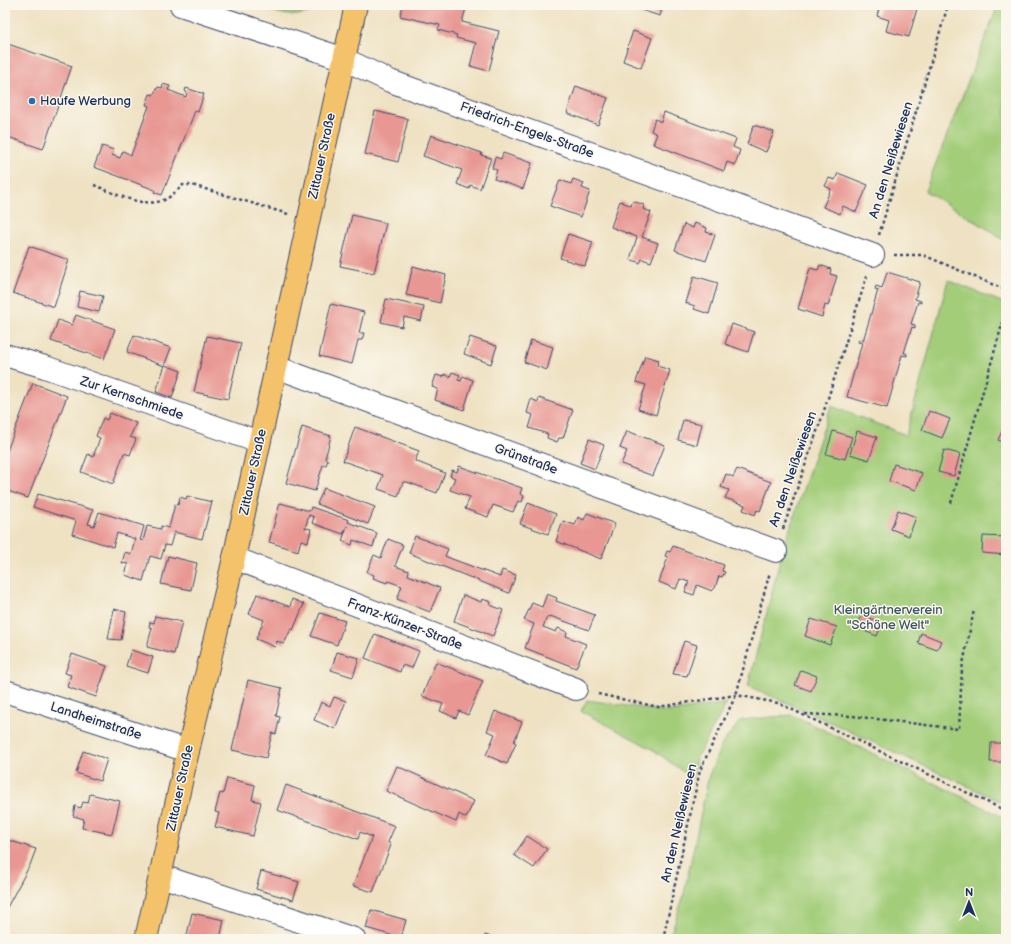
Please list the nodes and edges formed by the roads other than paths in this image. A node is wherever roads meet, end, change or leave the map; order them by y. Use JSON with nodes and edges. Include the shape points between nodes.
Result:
{"nodes":[{"id":1,"x":181,"y":5,"type":"edge"},
{"id":2,"x":356,"y":5,"type":"edge"},
{"id":3,"x":344,"y":59,"type":"junction"},
{"id":4,"x":873,"y":255,"type":"road end"},
{"id":5,"x":5,"y":355,"type":"edge"},
{"id":6,"x":276,"y":367,"type":"junction"},
{"id":7,"x":259,"y":442,"type":"junction"},
{"id":8,"x":776,"y":551,"type":"road end"},
{"id":9,"x":234,"y":558,"type":"junction"},
{"id":10,"x":576,"y":689,"type":"road end"},
{"id":11,"x":5,"y":691,"type":"edge"},
{"id":12,"x":188,"y":751,"type":"junction"},
{"id":13,"x":160,"y":876,"type":"junction"},
{"id":14,"x":146,"y":939,"type":"edge"},
{"id":15,"x":354,"y":939,"type":"edge"}],
"edges":[{"from":1,"to":3,"type":"street","name":"Friedrich-Engels-Straße"},
{"from":2,"to":3,"type":"main road","name":"Zittauer Straße"},
{"from":3,"to":4,"type":"street","name":"Friedrich-Engels-Straße","via":[[390,82]]},
{"from":3,"to":6,"type":"main road","name":"Zittauer Straße"},
{"from":5,"to":7,"type":"street","name":"Zur Kernschmiede"},
{"from":6,"to":7,"type":"main road","name":"Zittauer Straße"},
{"from":6,"to":8,"type":"street","name":"Grünstraße"},
{"from":7,"to":9,"type":"main road","name":"Zittauer Straße"},
{"from":9,"to":10,"type":"street","name":"Franz-Künzer-Straße"},
{"from":9,"to":12,"type":"main road","name":"Zittauer Straße"},
{"from":11,"to":12,"type":"street","name":"Landheimstraße"},
{"from":12,"to":13,"type":"main road","name":"Zittauer Straße"},
{"from":13,"to":14,"type":"main road","name":"Zittauer Straße"},
{"from":13,"to":15,"type":"street"}]}
